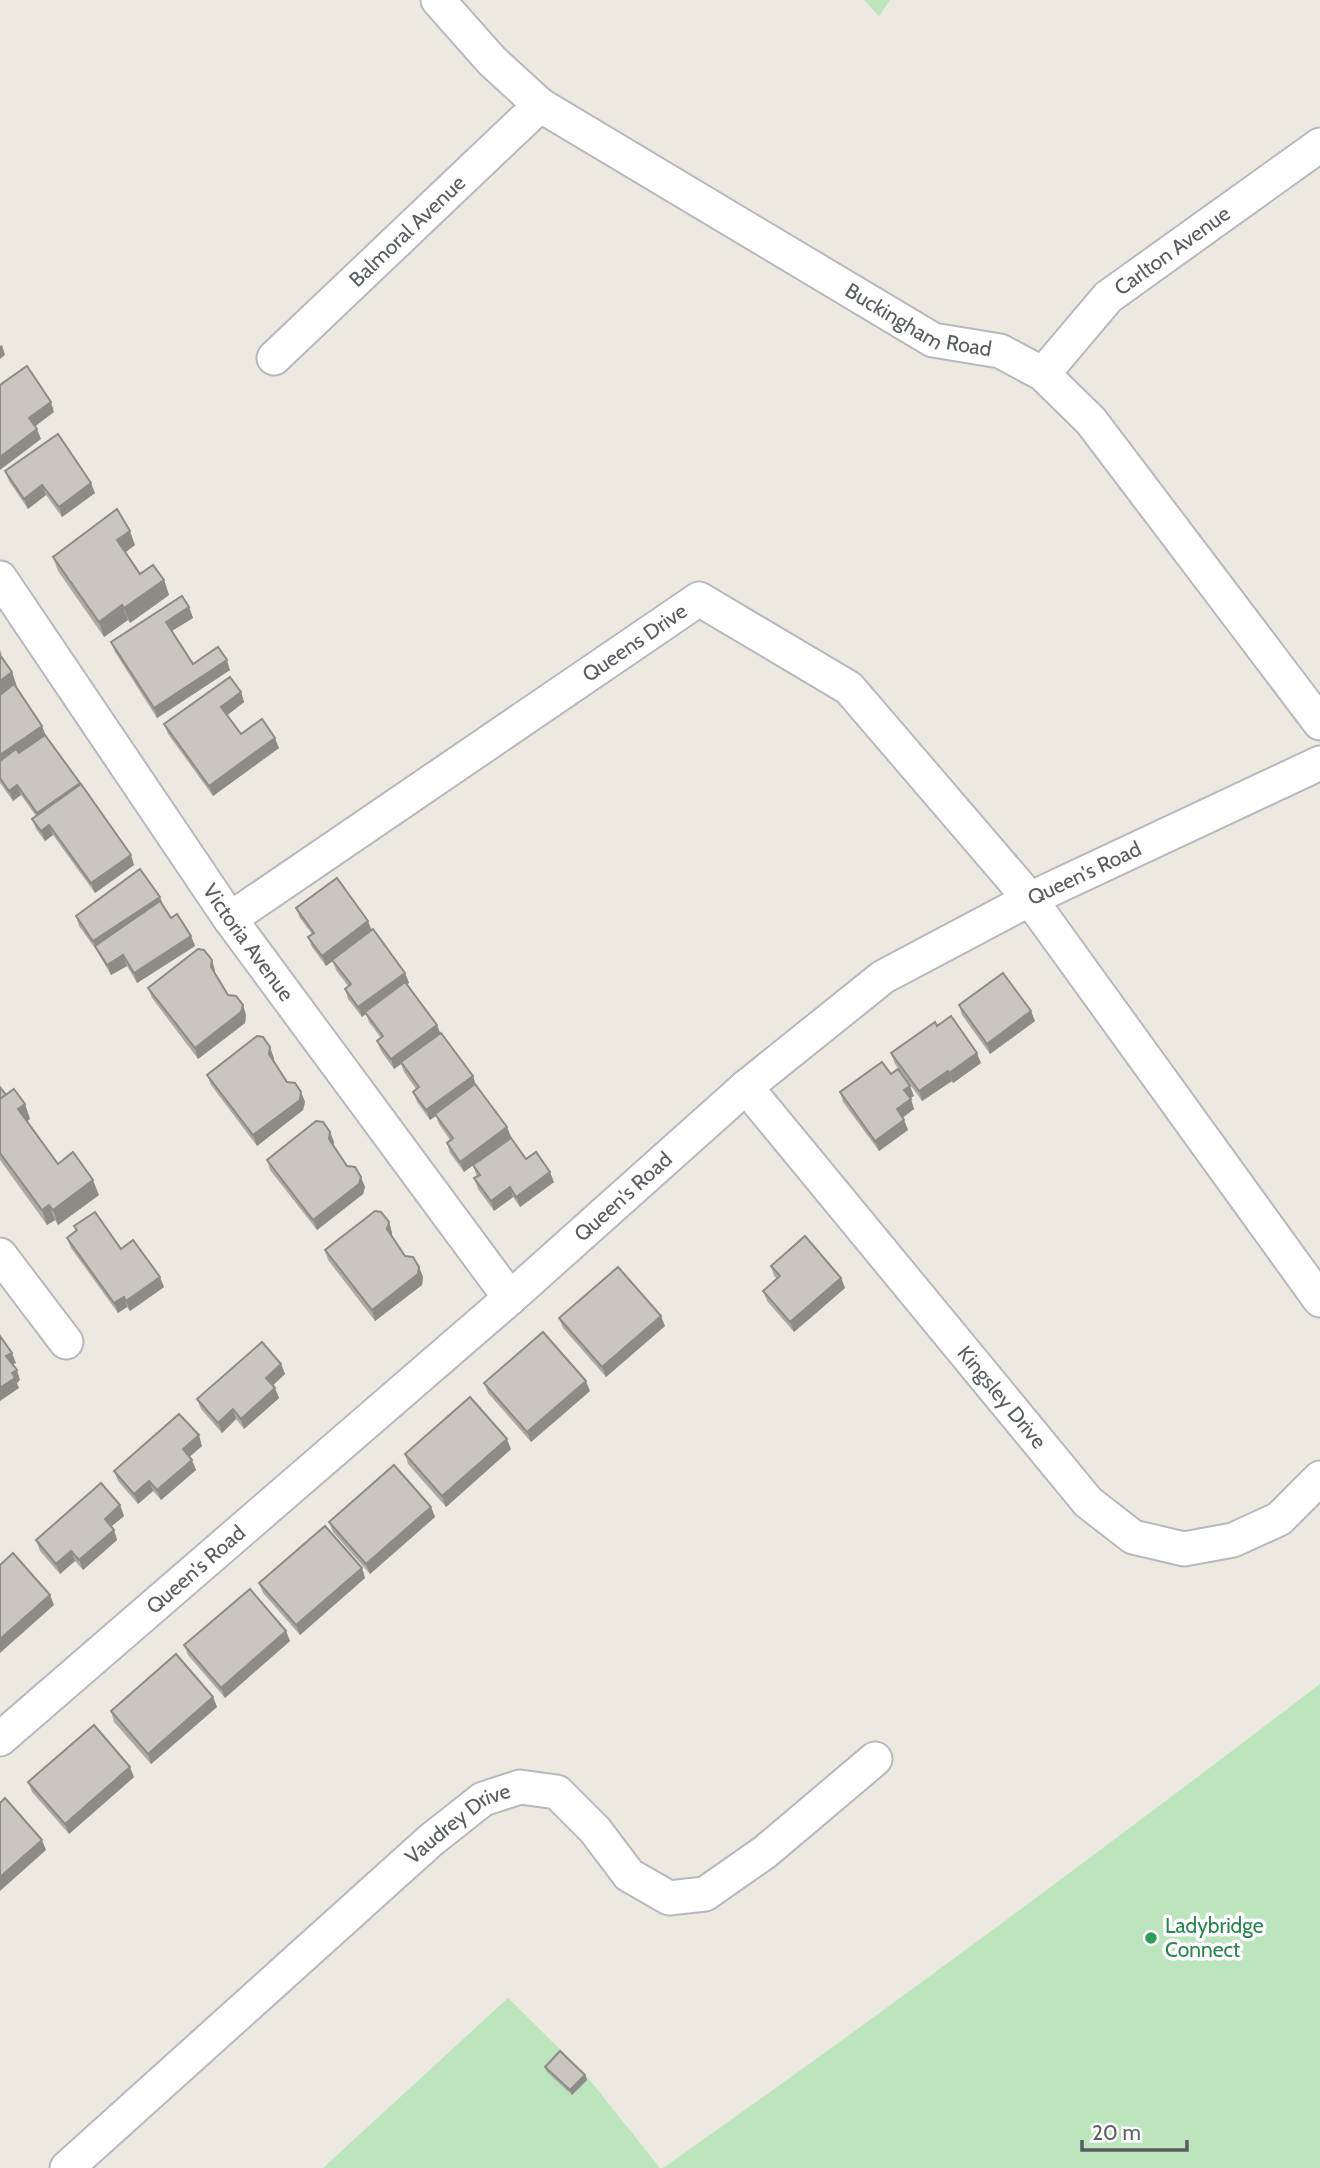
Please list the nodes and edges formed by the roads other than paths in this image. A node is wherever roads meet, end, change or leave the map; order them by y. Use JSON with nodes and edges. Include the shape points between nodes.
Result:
{"nodes":[{"id":1,"x":438,"y":0,"type":"edge"},
{"id":2,"x":540,"y":104,"type":"junction"},
{"id":3,"x":1320,"y":145,"type":"edge"},
{"id":4,"x":274,"y":358,"type":"dead end"},
{"id":5,"x":1043,"y":374,"type":"junction"},
{"id":6,"x":0,"y":578,"type":"edge"},
{"id":7,"x":1320,"y":723,"type":"edge"},
{"id":8,"x":1320,"y":763,"type":"edge"},
{"id":9,"x":1030,"y":899,"type":"junction"},
{"id":10,"x":230,"y":919,"type":"junction"},
{"id":11,"x":746,"y":1087,"type":"junction"},
{"id":12,"x":0,"y":1255,"type":"edge"},
{"id":13,"x":510,"y":1298,"type":"junction"},
{"id":14,"x":1320,"y":1300,"type":"edge"},
{"id":15,"x":66,"y":1342,"type":"dead end"},
{"id":16,"x":1320,"y":1478,"type":"edge"},
{"id":17,"x":0,"y":1740,"type":"edge"},
{"id":18,"x":875,"y":1759,"type":"dead end"},
{"id":19,"x":82,"y":2164,"type":"edge"}],
"edges":[{"from":1,"to":2,"type":"street","name":"Buckingham Road","via":[[492,61]]},
{"from":2,"to":4,"type":"street","name":"Balmoral Avenue"},
{"from":2,"to":5,"type":"street","name":"Buckingham Road","via":[[933,340],[1000,351]]},
{"from":3,"to":5,"type":"street","name":"Carlton Avenue","via":[[1108,297]]},
{"from":5,"to":7,"type":"street","name":"Buckingham Road","via":[[1091,421]]},
{"from":6,"to":10,"type":"street","name":"Victoria Avenue"},
{"from":8,"to":9,"type":"street","name":"Queen's Road"},
{"from":9,"to":10,"type":"street","name":"Queens Drive","via":[[849,688],[699,599]]},
{"from":9,"to":11,"type":"street","name":"Queen's Road","via":[[883,976]]},
{"from":9,"to":14,"type":"street"},
{"from":10,"to":13,"type":"street","name":"Victoria Avenue"},
{"from":11,"to":13,"type":"street","name":"Queen's Road"},
{"from":11,"to":16,"type":"street","name":"Kingsley Drive","via":[[1088,1502],[1133,1537],[1184,1549],[1234,1540],[1279,1519]]},
{"from":12,"to":15,"type":"street"},
{"from":13,"to":17,"type":"street","name":"Queen's Road"},
{"from":18,"to":19,"type":"street","name":"Vaudrey Drive","via":[[765,1852],[705,1894],[669,1898],[629,1875],[595,1830],[557,1792],[520,1787],[483,1799],[431,1840]]}]}
